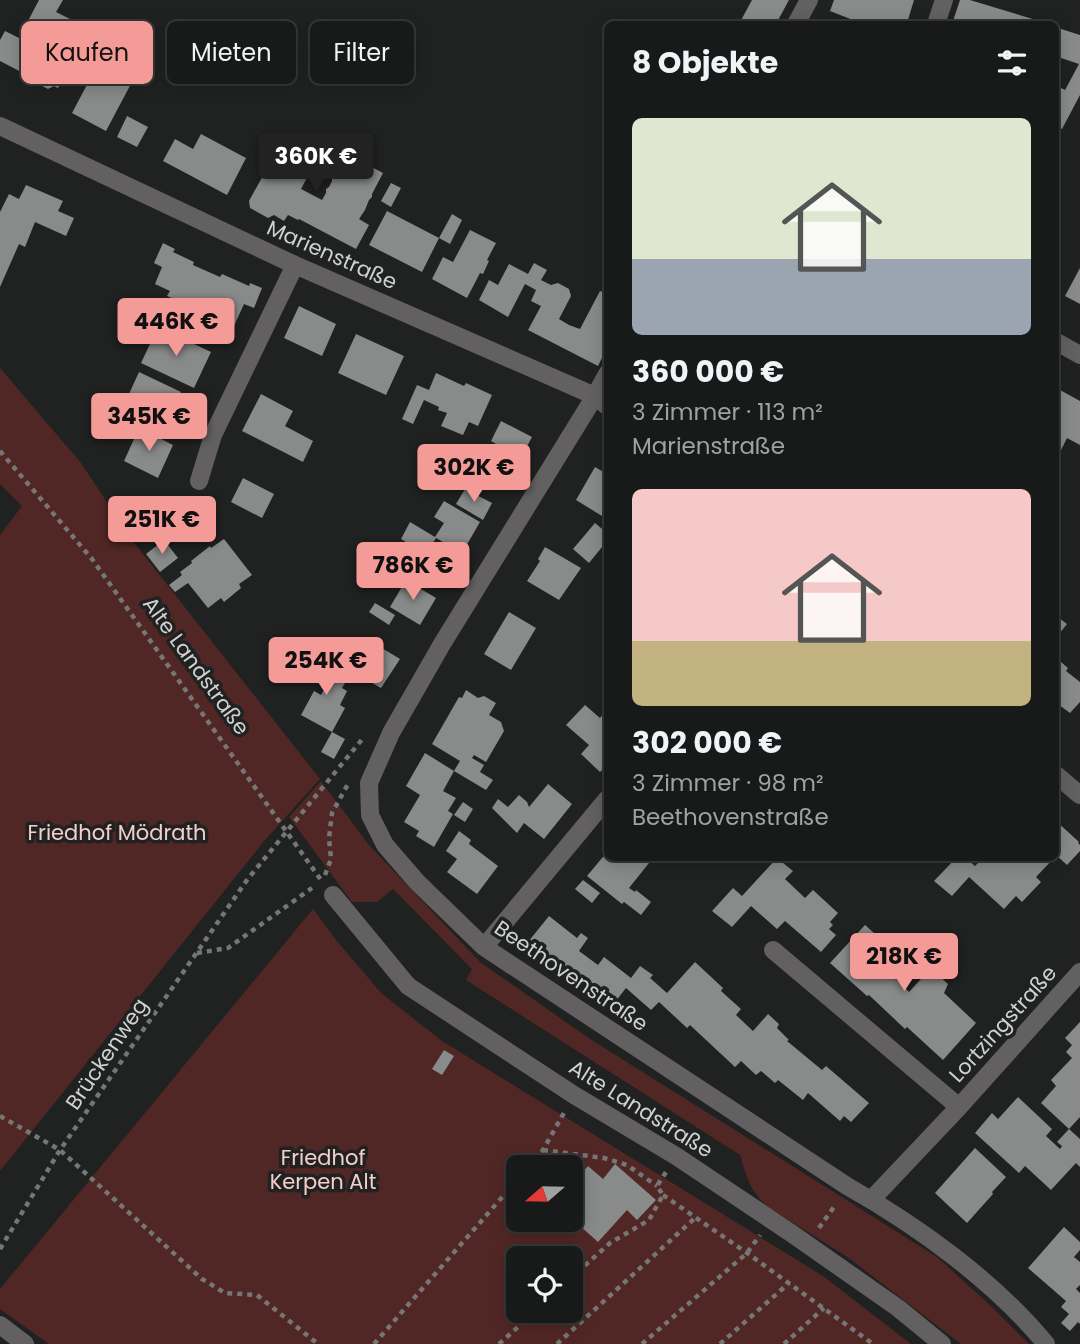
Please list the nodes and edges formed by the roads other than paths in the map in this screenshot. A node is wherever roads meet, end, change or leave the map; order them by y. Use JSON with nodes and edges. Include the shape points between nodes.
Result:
{"nodes":[{"id":1,"x":808,"y":0,"type":"edge"},
{"id":2,"x":944,"y":0,"type":"edge"},
{"id":3,"x":798,"y":21,"type":"edge"},
{"id":4,"x":937,"y":21,"type":"edge"},
{"id":5,"x":0,"y":126,"type":"edge"},
{"id":6,"x":295,"y":265,"type":"junction"},
{"id":7,"x":1059,"y":343,"type":"edge"},
{"id":8,"x":1080,"y":355,"type":"edge"},
{"id":9,"x":601,"y":401,"type":"edge"},
{"id":10,"x":199,"y":481,"type":"dead end"},
{"id":11,"x":1059,"y":777,"type":"edge"},
{"id":12,"x":1080,"y":795,"type":"edge"},
{"id":13,"x":604,"y":803,"type":"edge"},
{"id":14,"x":328,"y":888,"type":"road end"},
{"id":15,"x":484,"y":947,"type":"junction"},
{"id":16,"x":774,"y":950,"type":"dead end"},
{"id":17,"x":1080,"y":972,"type":"edge"},
{"id":18,"x":959,"y":1107,"type":"junction"},
{"id":19,"x":871,"y":1200,"type":"junction"},
{"id":20,"x":0,"y":1325,"type":"edge"},
{"id":21,"x":25,"y":1344,"type":"edge"},
{"id":22,"x":942,"y":1344,"type":"edge"},
{"id":23,"x":1046,"y":1344,"type":"edge"}],
"edges":[{"from":1,"to":3,"type":"street"},
{"from":2,"to":4,"type":"street"},
{"from":5,"to":6,"type":"street","name":"Marienstraße"},
{"from":6,"to":9,"type":"street","name":"Marienstraße"},
{"from":6,"to":10,"type":"street","via":[[213,435]]},
{"from":7,"to":8,"type":"street"},
{"from":9,"to":15,"type":"street","name":"Beethovenstraße","via":[[442,644],[391,733],[369,783],[370,815],[385,845]]},
{"from":11,"to":12,"type":"street"},
{"from":13,"to":15,"type":"street"},
{"from":14,"to":22,"type":"street","name":"Alte Landstraße","via":[[408,986],[791,1233]]},
{"from":15,"to":19,"type":"street","name":"Beethovenstraße"},
{"from":16,"to":18,"type":"street","name":"Lortzingstraße"},
{"from":17,"to":18,"type":"street","name":"Lortzingstraße"},
{"from":18,"to":19,"type":"street","name":"Lortzingstraße"},
{"from":19,"to":23,"type":"street","name":"Beethovenstraße","via":[[953,1256],[1023,1317]]},
{"from":20,"to":21,"type":"street"}]}
